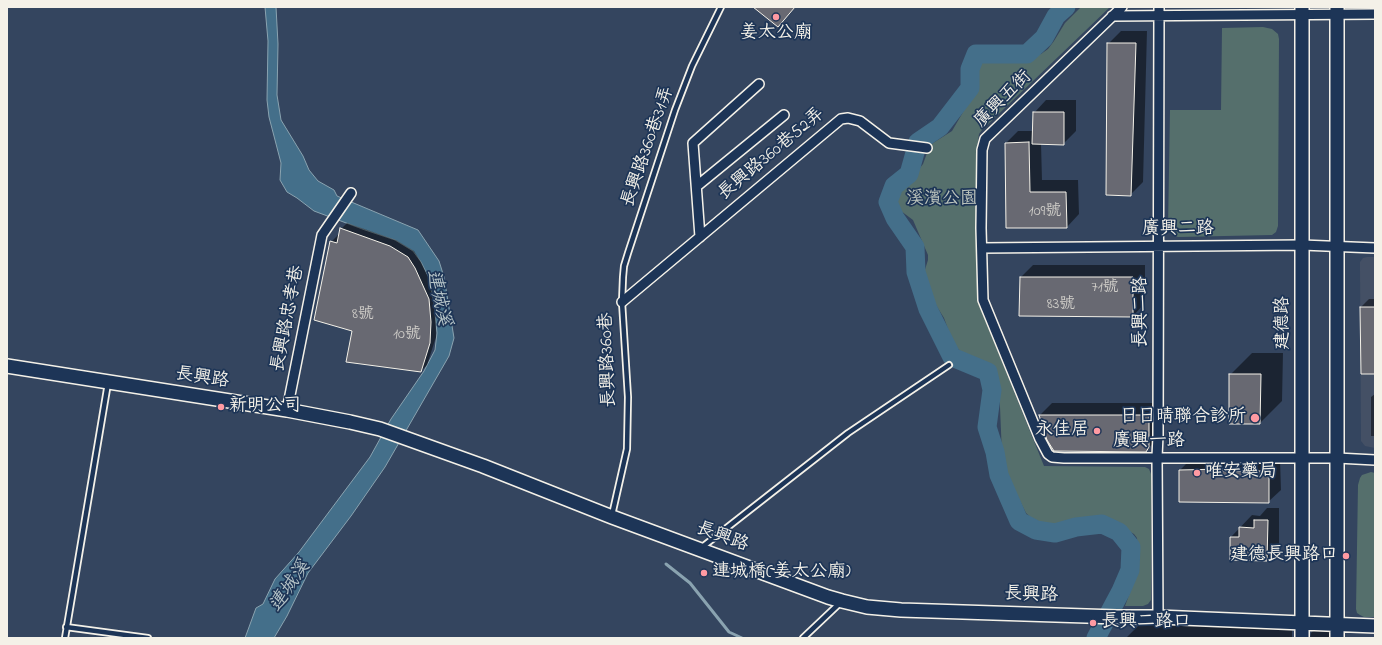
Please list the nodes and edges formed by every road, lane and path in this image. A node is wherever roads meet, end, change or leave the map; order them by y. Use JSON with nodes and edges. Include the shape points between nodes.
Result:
{"nodes":[{"id":1,"x":721,"y":7,"type":"edge"},
{"id":2,"x":1122,"y":7,"type":"edge"},
{"id":3,"x":1302,"y":11,"type":"edge"},
{"id":4,"x":1337,"y":11,"type":"edge"},
{"id":5,"x":1159,"y":12,"type":"edge"},
{"id":6,"x":1375,"y":14,"type":"edge"},
{"id":7,"x":1112,"y":16,"type":"junction"},
{"id":8,"x":759,"y":84,"type":"dead end"},
{"id":9,"x":784,"y":115,"type":"dead end"},
{"id":10,"x":927,"y":148,"type":"dead end"},
{"id":11,"x":696,"y":186,"type":"junction"},
{"id":12,"x":351,"y":193,"type":"dead end"},
{"id":13,"x":700,"y":237,"type":"junction"},
{"id":14,"x":1302,"y":245,"type":"junction"},
{"id":15,"x":1337,"y":246,"type":"junction"},
{"id":16,"x":1158,"y":247,"type":"junction"},
{"id":17,"x":982,"y":248,"type":"junction"},
{"id":18,"x":1375,"y":248,"type":"edge"},
{"id":19,"x":622,"y":302,"type":"junction"},
{"id":20,"x":950,"y":365,"type":"dead end"},
{"id":21,"x":7,"y":366,"type":"edge"},
{"id":22,"x":108,"y":382,"type":"junction"},
{"id":23,"x":287,"y":410,"type":"junction"},
{"id":24,"x":1157,"y":457,"type":"junction"},
{"id":25,"x":1302,"y":458,"type":"junction"},
{"id":26,"x":1337,"y":458,"type":"junction"},
{"id":27,"x":1375,"y":460,"type":"edge"},
{"id":28,"x":612,"y":517,"type":"junction"},
{"id":29,"x":699,"y":549,"type":"junction"},
{"id":30,"x":842,"y":601,"type":"junction"},
{"id":31,"x":1158,"y":617,"type":"junction"},
{"id":32,"x":1302,"y":623,"type":"junction"},
{"id":33,"x":1338,"y":625,"type":"junction"},
{"id":34,"x":1375,"y":626,"type":"edge"},
{"id":35,"x":66,"y":627,"type":"junction"},
{"id":36,"x":65,"y":638,"type":"edge"},
{"id":37,"x":148,"y":638,"type":"edge"},
{"id":38,"x":803,"y":638,"type":"edge"},
{"id":39,"x":1302,"y":638,"type":"edge"},
{"id":40,"x":1338,"y":638,"type":"edge"}],
"edges":[{"from":1,"to":19,"type":"lane","name":"長興路360巷31弄","via":[[692,66],[675,110],[628,253],[623,277]]},
{"from":2,"to":7,"type":"street","name":"廣興五街"},
{"from":3,"to":4,"type":"street"},
{"from":3,"to":5,"type":"street"},
{"from":3,"to":14,"type":"main road","name":"建德路"},
{"from":4,"to":6,"type":"street"},
{"from":4,"to":15,"type":"main road"},
{"from":5,"to":7,"type":"street"},
{"from":5,"to":16,"type":"street","name":"長興二路"},
{"from":7,"to":17,"type":"street","name":"廣興五街","via":[[985,139],[981,161]]},
{"from":8,"to":11,"type":"street","via":[[694,143]]},
{"from":9,"to":11,"type":"street"},
{"from":10,"to":13,"type":"street","name":"長興路360巷52弄","via":[[889,143],[860,121],[841,119]]},
{"from":11,"to":13,"type":"street"},
{"from":12,"to":23,"type":"street","name":"長興路忠孝巷","via":[[322,235]]},
{"from":13,"to":19,"type":"street","name":"長興路360巷"},
{"from":14,"to":15,"type":"street","name":"廣興二路"},
{"from":14,"to":16,"type":"street","name":"廣興二路"},
{"from":14,"to":25,"type":"main road","name":"建德路"},
{"from":15,"to":18,"type":"street","name":"廣興二路"},
{"from":15,"to":26,"type":"main road"},
{"from":16,"to":17,"type":"street","name":"廣興二路"},
{"from":16,"to":24,"type":"street","name":"長興二路"},
{"from":17,"to":24,"type":"street","name":"廣興一路","via":[[983,300],[1048,454],[1052,457]]},
{"from":19,"to":28,"type":"lane","name":"長興路360巷","via":[[628,397],[627,449]]},
{"from":20,"to":29,"type":"lane","via":[[848,433]]},
{"from":21,"to":22,"type":"main road","name":"長興路"},
{"from":22,"to":23,"type":"main road","name":"長興路"},
{"from":22,"to":35,"type":"lane"},
{"from":23,"to":28,"type":"main road","name":"長興路","via":[[350,422],[394,434]]},
{"from":24,"to":25,"type":"street","name":"廣興一路"},
{"from":24,"to":31,"type":"street","name":"長興二路"},
{"from":25,"to":26,"type":"street","name":"廣興一路"},
{"from":25,"to":32,"type":"main road","name":"建德路"},
{"from":26,"to":27,"type":"street","name":"廣興一路"},
{"from":26,"to":33,"type":"main road"},
{"from":28,"to":29,"type":"main road","name":"長興路"},
{"from":29,"to":30,"type":"main road","name":"長興路"},
{"from":30,"to":31,"type":"main road","name":"長興路","via":[[868,607],[901,610]]},
{"from":30,"to":38,"type":"lane"},
{"from":31,"to":32,"type":"main road"},
{"from":32,"to":33,"type":"main road"},
{"from":32,"to":39,"type":"main road","name":"建德路"},
{"from":33,"to":34,"type":"main road"},
{"from":33,"to":40,"type":"main road"},
{"from":35,"to":36,"type":"lane"},
{"from":35,"to":37,"type":"lane"}]}
